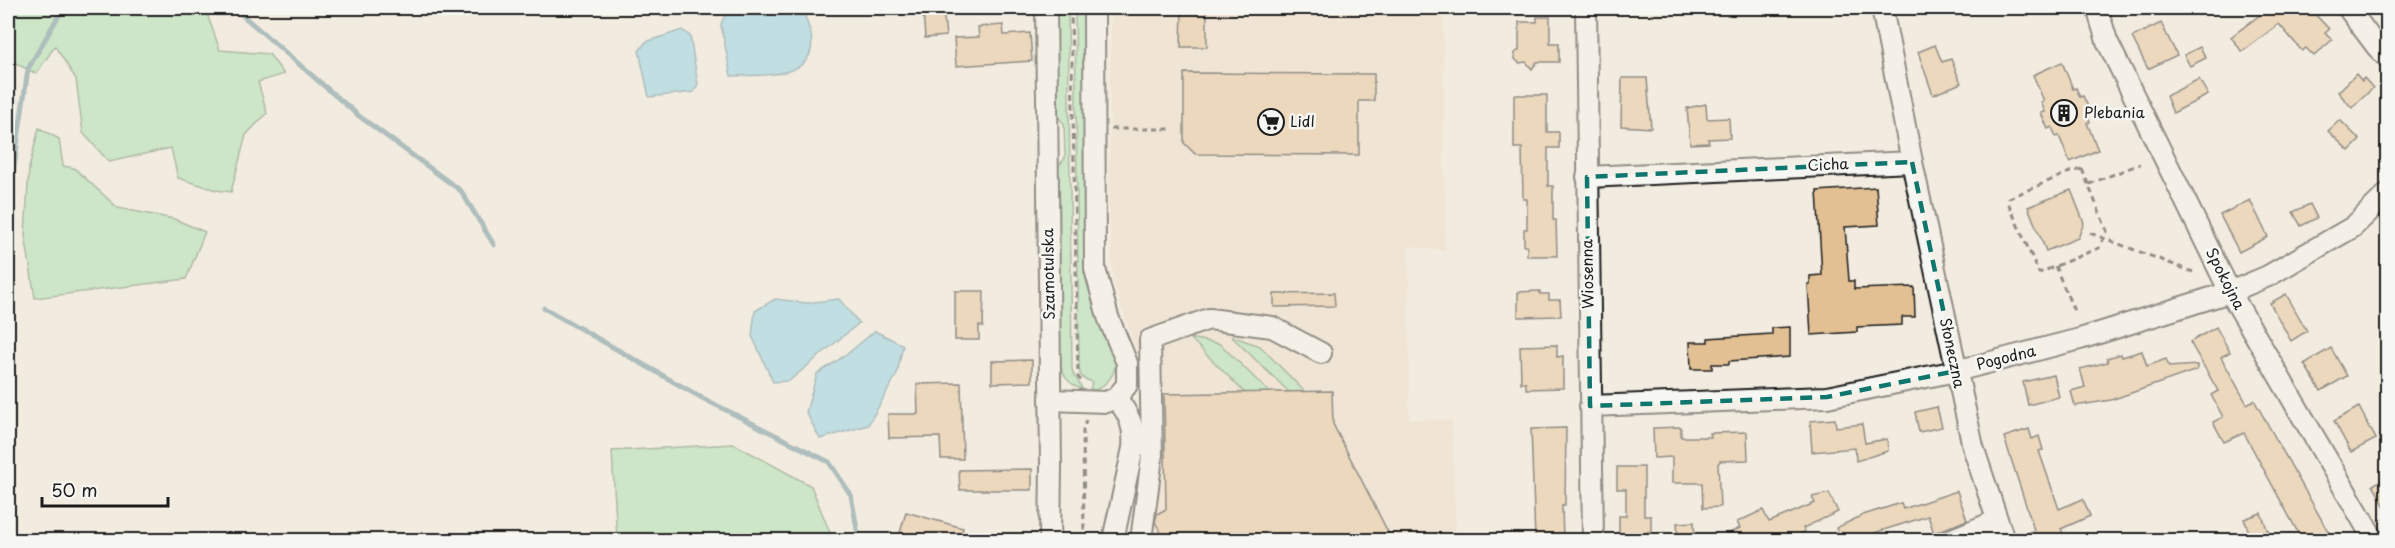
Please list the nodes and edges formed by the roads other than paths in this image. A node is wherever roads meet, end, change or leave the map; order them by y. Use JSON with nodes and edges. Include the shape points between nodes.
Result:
{"nodes":[{"id":1,"x":1046,"y":8,"type":"edge"},
{"id":2,"x":1094,"y":8,"type":"edge"},
{"id":3,"x":1586,"y":8,"type":"edge"},
{"id":4,"x":1882,"y":8,"type":"edge"},
{"id":5,"x":2097,"y":8,"type":"edge"},
{"id":6,"x":2348,"y":8,"type":"edge"},
{"id":7,"x":2388,"y":58,"type":"edge"},
{"id":8,"x":1912,"y":162,"type":"junction"},
{"id":9,"x":1587,"y":177,"type":"junction"},
{"id":10,"x":2388,"y":193,"type":"edge"},
{"id":11,"x":2230,"y":292,"type":"junction"},
{"id":12,"x":1321,"y":353,"type":"dead end"},
{"id":13,"x":1956,"y":371,"type":"junction"},
{"id":14,"x":1116,"y":398,"type":"junction"},
{"id":15,"x":1050,"y":400,"type":"junction"},
{"id":16,"x":1590,"y":406,"type":"junction"},
{"id":17,"x":1996,"y":520,"type":"junction"},
{"id":18,"x":1050,"y":540,"type":"edge"},
{"id":19,"x":1113,"y":540,"type":"edge"},
{"id":20,"x":1140,"y":540,"type":"edge"},
{"id":21,"x":1593,"y":540,"type":"edge"},
{"id":22,"x":1950,"y":540,"type":"edge"},
{"id":23,"x":2004,"y":540,"type":"edge"},
{"id":24,"x":2374,"y":540,"type":"edge"}],
"edges":[{"from":1,"to":15,"type":"street","name":"Szamotulska"},
{"from":2,"to":14,"type":"street","via":[[1095,269],[1108,318],[1127,363],[1127,385]]},
{"from":3,"to":9,"type":"street","name":"Wiosenna"},
{"from":4,"to":8,"type":"street"},
{"from":5,"to":11,"type":"street","name":"Spokojna","via":[[2107,41]]},
{"from":6,"to":7,"type":"street"},
{"from":8,"to":9,"type":"street","name":"Cicha"},
{"from":8,"to":13,"type":"street","name":"Słoneczna"},
{"from":9,"to":16,"type":"street","name":"Wiosenna"},
{"from":10,"to":11,"type":"street","name":"Pogodna","via":[[2337,237],[2268,276]]},
{"from":11,"to":13,"type":"street","name":"Pogodna","via":[[2080,339]]},
{"from":11,"to":24,"type":"street","name":"Spokojna"},
{"from":12,"to":20,"type":"street","via":[[1272,327],[1209,319],[1150,339],[1152,457]]},
{"from":13,"to":16,"type":"street","name":"Pogodna","via":[[1827,397]]},
{"from":13,"to":17,"type":"street","name":"Słoneczna","via":[[1973,447]]},
{"from":14,"to":15,"type":"street","via":[[1106,402]]},
{"from":14,"to":19,"type":"street","via":[[1130,416],[1134,437]]},
{"from":15,"to":18,"type":"street","name":"Szamotulska"},
{"from":16,"to":21,"type":"street","name":"Wiosenna"},
{"from":17,"to":22,"type":"street"},
{"from":17,"to":23,"type":"street","name":"Słoneczna"}]}
